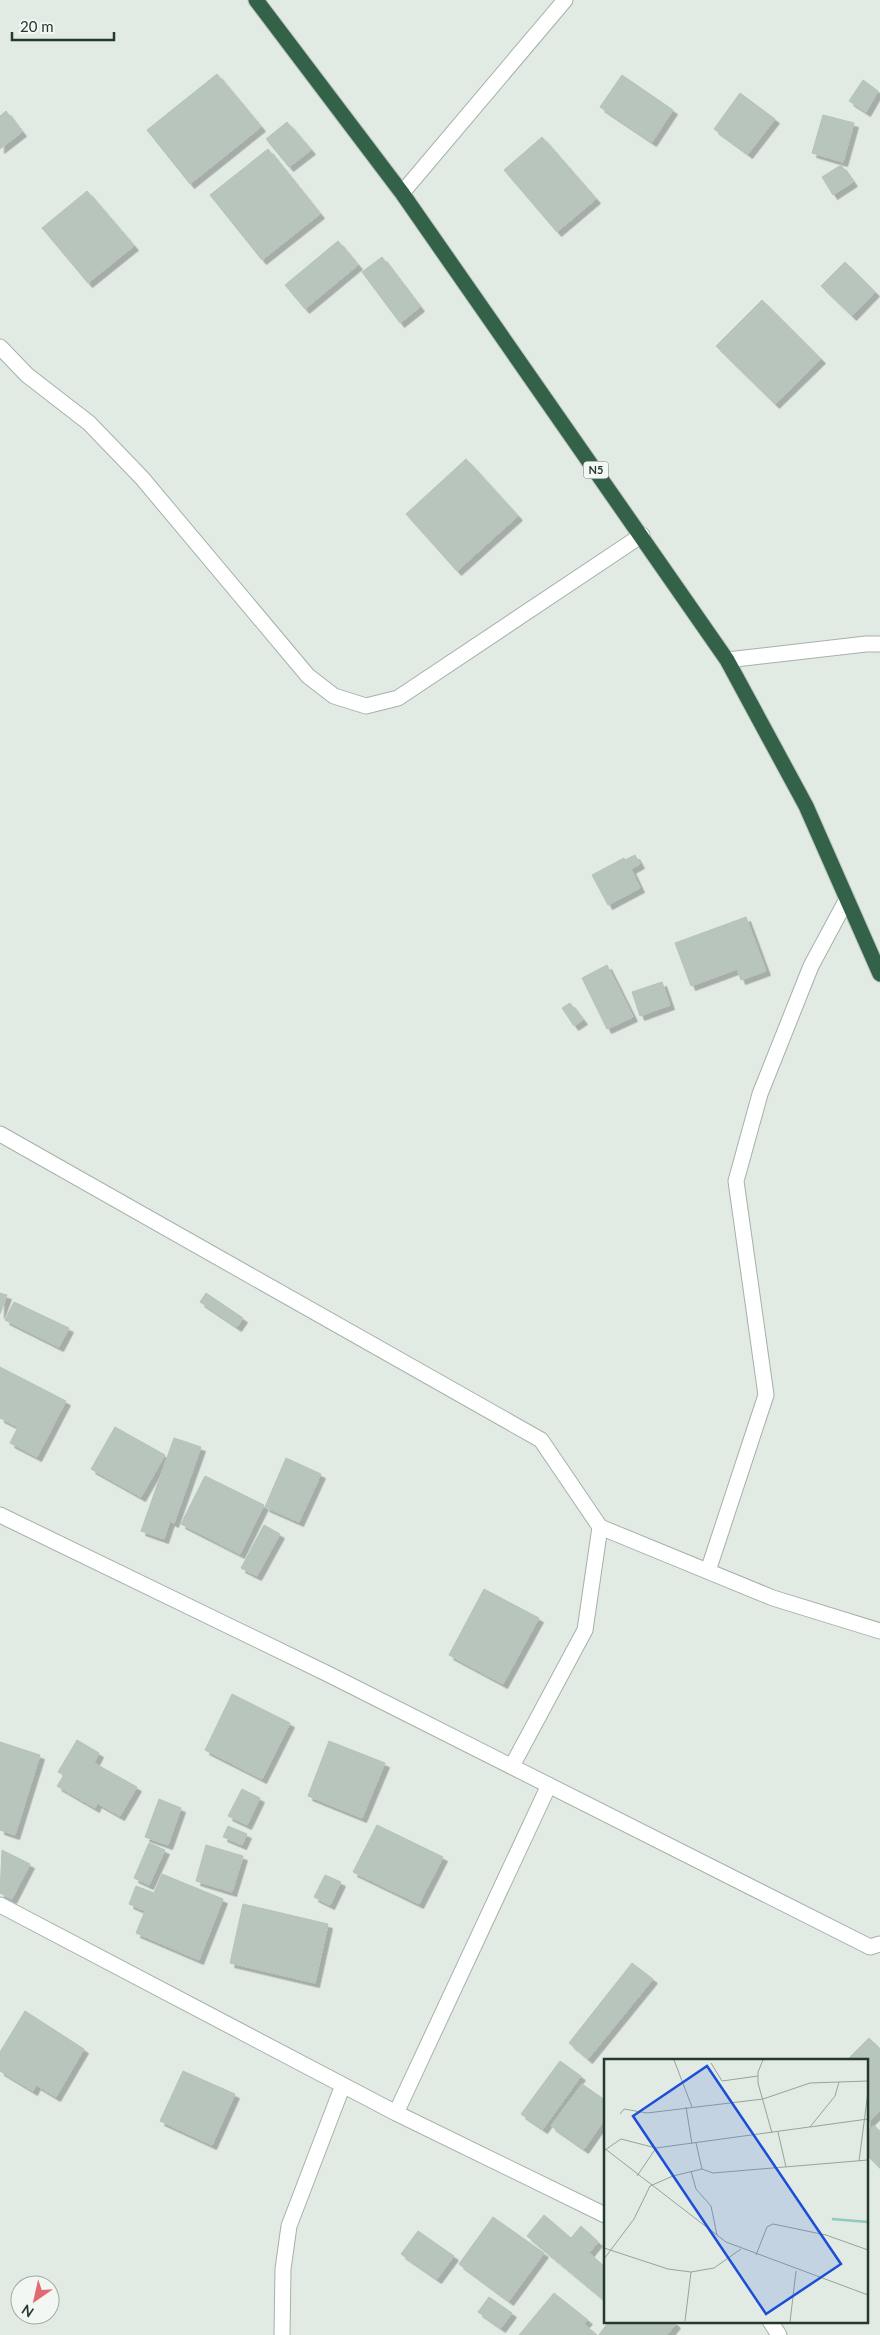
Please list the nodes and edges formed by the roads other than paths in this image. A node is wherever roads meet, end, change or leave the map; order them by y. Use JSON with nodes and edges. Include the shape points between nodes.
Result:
{"nodes":[{"id":1,"x":256,"y":0,"type":"edge"},
{"id":2,"x":565,"y":0,"type":"edge"},
{"id":3,"x":402,"y":193,"type":"junction"},
{"id":4,"x":0,"y":347,"type":"edge"},
{"id":5,"x":642,"y":535,"type":"junction"},
{"id":6,"x":880,"y":644,"type":"edge"},
{"id":7,"x":727,"y":660,"type":"junction"},
{"id":8,"x":847,"y":899,"type":"junction"},
{"id":9,"x":880,"y":974,"type":"edge"},
{"id":10,"x":0,"y":1134,"type":"edge"},
{"id":11,"x":0,"y":1515,"type":"edge"},
{"id":12,"x":600,"y":1528,"type":"junction"},
{"id":13,"x":708,"y":1571,"type":"junction"},
{"id":14,"x":880,"y":1632,"type":"edge"},
{"id":15,"x":512,"y":1766,"type":"junction"},
{"id":16,"x":549,"y":1785,"type":"junction"},
{"id":17,"x":0,"y":1905,"type":"edge"},
{"id":18,"x":875,"y":1945,"type":"edge"},
{"id":19,"x":880,"y":1958,"type":"edge"},
{"id":20,"x":343,"y":2085,"type":"junction"},
{"id":21,"x":396,"y":2113,"type":"junction"},
{"id":22,"x":604,"y":2215,"type":"edge"},
{"id":23,"x":771,"y":2322,"type":"edge"},
{"id":24,"x":282,"y":2335,"type":"edge"},
{"id":25,"x":779,"y":2335,"type":"edge"}],
"edges":[{"from":1,"to":3,"type":"highway","number":"N5"},
{"from":2,"to":3,"type":"street"},
{"from":3,"to":5,"type":"highway","number":"N5"},
{"from":4,"to":5,"type":"street","via":[[27,375],[89,423],[142,478],[308,676],[334,696],[366,706],[398,698]]},
{"from":5,"to":7,"type":"highway","number":"N5"},
{"from":6,"to":7,"type":"street"},
{"from":7,"to":8,"type":"highway","number":"N5","via":[[806,806]]},
{"from":8,"to":9,"type":"highway","number":"N5"},
{"from":8,"to":13,"type":"street","via":[[812,966],[760,1094],[736,1181],[766,1395]]},
{"from":10,"to":12,"type":"street","via":[[541,1440]]},
{"from":11,"to":15,"type":"street"},
{"from":12,"to":13,"type":"street"},
{"from":12,"to":15,"type":"street","via":[[586,1630]]},
{"from":13,"to":14,"type":"street","via":[[773,1598]]},
{"from":15,"to":16,"type":"street"},
{"from":16,"to":18,"type":"street"},
{"from":16,"to":21,"type":"street"},
{"from":17,"to":20,"type":"street"},
{"from":18,"to":19,"type":"street"},
{"from":20,"to":21,"type":"street"},
{"from":20,"to":24,"type":"street","via":[[289,2226]]},
{"from":21,"to":22,"type":"street"},
{"from":23,"to":25,"type":"street"}]}
